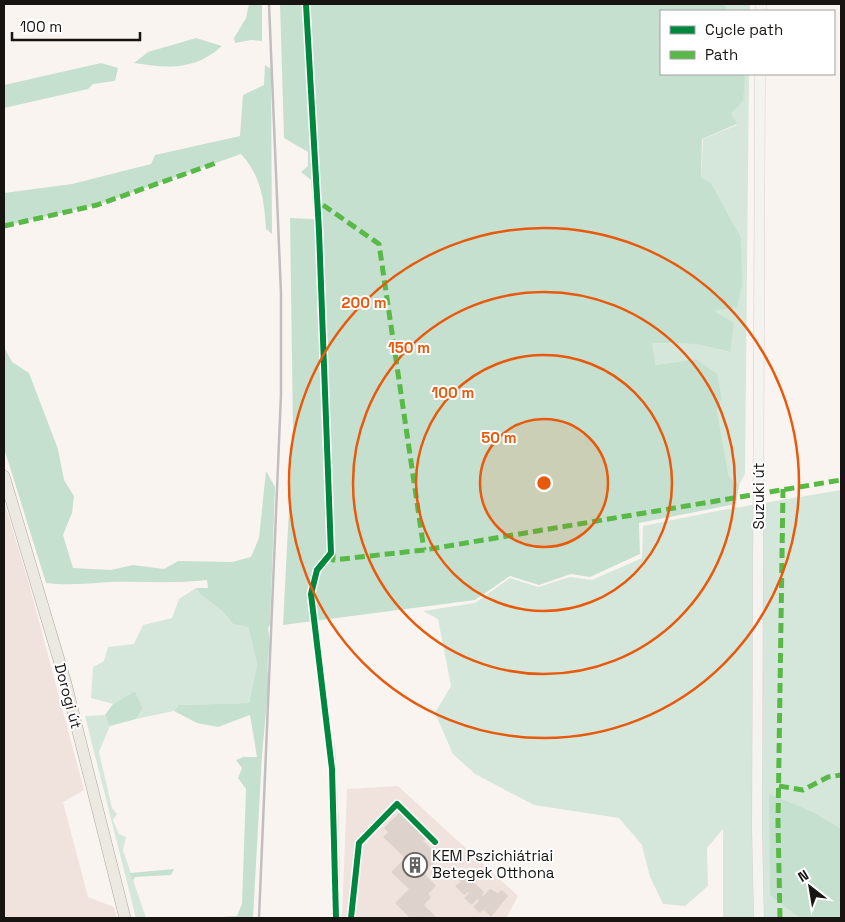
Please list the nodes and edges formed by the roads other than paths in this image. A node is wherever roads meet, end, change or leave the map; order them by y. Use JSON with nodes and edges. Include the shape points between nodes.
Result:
{"nodes":[{"id":1,"x":760,"y":75,"type":"edge"},
{"id":2,"x":4,"y":476,"type":"edge"},
{"id":3,"x":331,"y":746,"type":"dead end"},
{"id":4,"x":435,"y":842,"type":"dead end"},
{"id":5,"x":125,"y":918,"type":"edge"},
{"id":6,"x":336,"y":918,"type":"edge"},
{"id":7,"x":351,"y":918,"type":"edge"},
{"id":8,"x":759,"y":918,"type":"edge"}],
"edges":[{"from":1,"to":8,"type":"main road","name":"Suzuki út"},
{"from":2,"to":5,"type":"main road","name":"Dorogi út","via":[[64,680]]},
{"from":3,"to":6,"type":"street"},
{"from":4,"to":7,"type":"street","via":[[397,804],[359,843]]}]}
